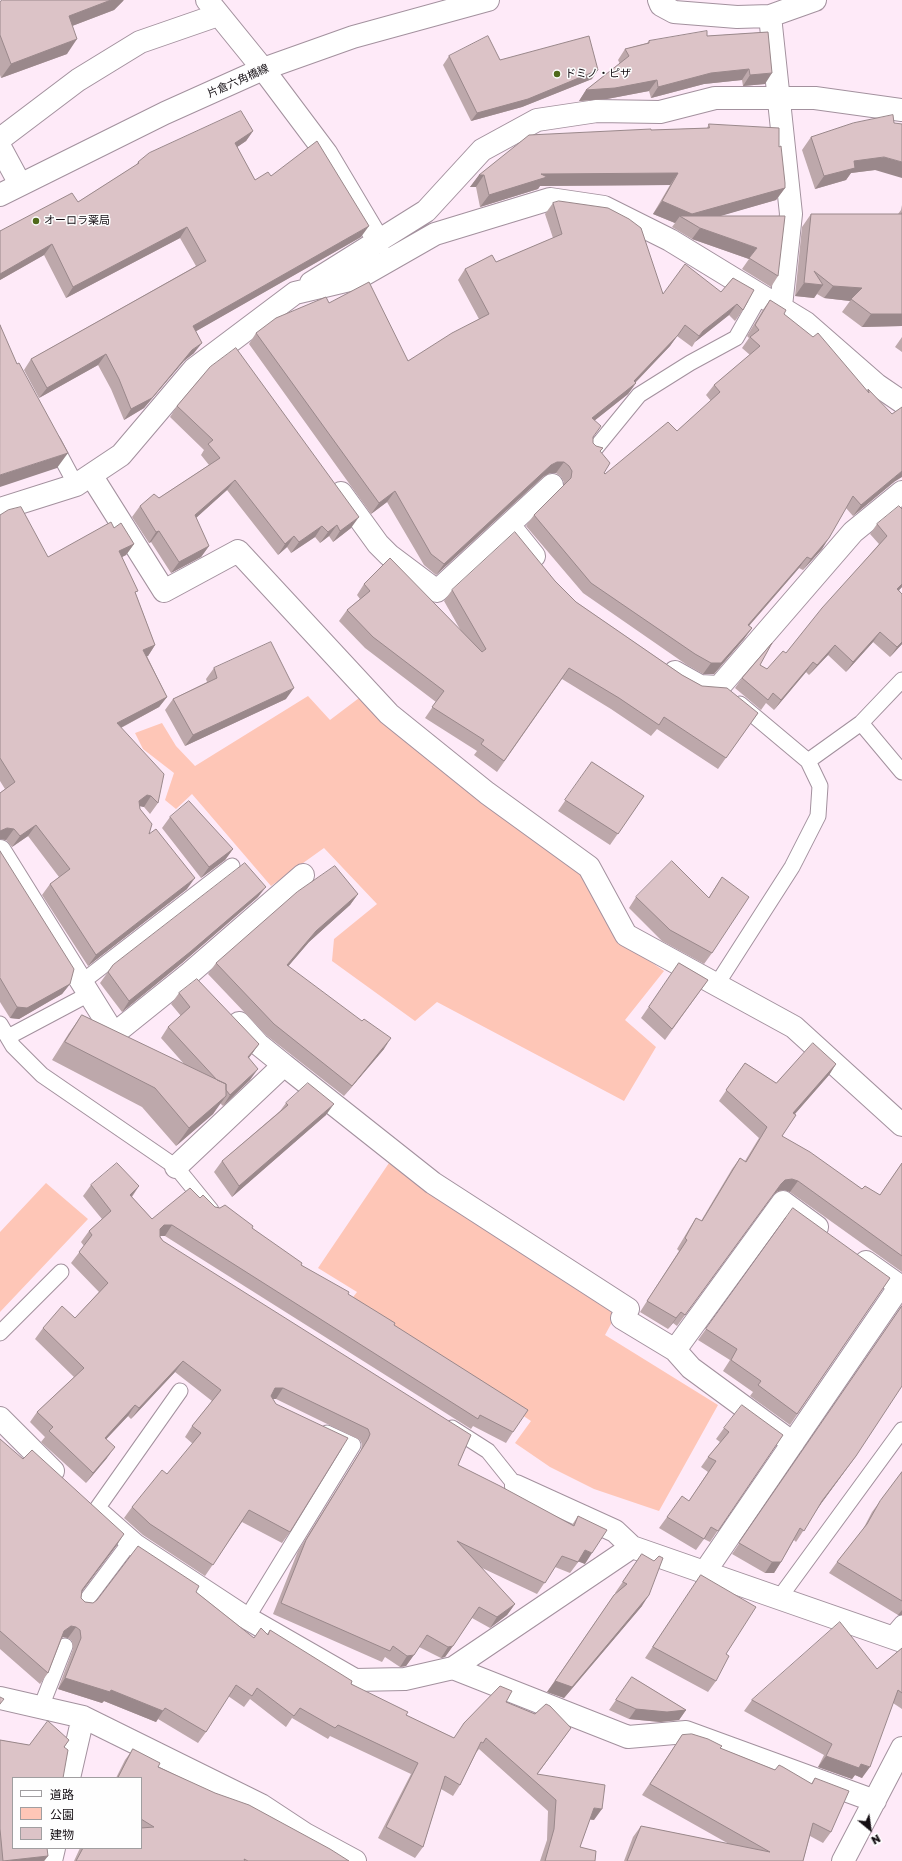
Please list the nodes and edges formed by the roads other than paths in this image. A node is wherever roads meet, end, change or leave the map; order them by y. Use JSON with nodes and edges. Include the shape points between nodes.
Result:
{"nodes":[{"id":1,"x":488,"y":0,"type":"edge"},
{"id":2,"x":659,"y":0,"type":"edge"},
{"id":3,"x":814,"y":0,"type":"edge"},
{"id":4,"x":212,"y":7,"type":"edge"},
{"id":5,"x":770,"y":16,"type":"junction"},
{"id":6,"x":263,"y":69,"type":"junction"},
{"id":7,"x":778,"y":98,"type":"junction"},
{"id":8,"x":902,"y":110,"type":"edge"},
{"id":9,"x":0,"y":139,"type":"edge"},
{"id":10,"x":0,"y":147,"type":"edge"},
{"id":11,"x":20,"y":184,"type":"junction"},
{"id":12,"x":0,"y":195,"type":"edge"},
{"id":13,"x":379,"y":242,"type":"junction"},
{"id":14,"x":295,"y":293,"type":"junction"},
{"id":15,"x":761,"y":294,"type":"junction"},
{"id":16,"x":781,"y":306,"type":"junction"},
{"id":17,"x":902,"y":402,"type":"edge"},
{"id":18,"x":47,"y":431,"type":"edge"},
{"id":19,"x":594,"y":450,"type":"edge"},
{"id":20,"x":328,"y":475,"type":"edge"},
{"id":21,"x":84,"y":480,"type":"junction"},
{"id":22,"x":552,"y":485,"type":"dead end"},
{"id":23,"x":902,"y":492,"type":"edge"},
{"id":24,"x":0,"y":509,"type":"edge"},
{"id":25,"x":509,"y":525,"type":"junction"},
{"id":26,"x":547,"y":572,"type":"edge"},
{"id":27,"x":656,"y":659,"type":"edge"},
{"id":28,"x":902,"y":680,"type":"edge"},
{"id":29,"x":718,"y":687,"type":"junction"},
{"id":30,"x":861,"y":723,"type":"junction"},
{"id":31,"x":808,"y":761,"type":"junction"},
{"id":32,"x":902,"y":772,"type":"edge"},
{"id":33,"x":0,"y":851,"type":"edge"},
{"id":34,"x":232,"y":866,"type":"dead end"},
{"id":35,"x":303,"y":875,"type":"dead end"},
{"id":36,"x":190,"y":973,"type":"junction"},
{"id":37,"x":716,"y":984,"type":"junction"},
{"id":38,"x":85,"y":988,"type":"junction"},
{"id":39,"x":206,"y":989,"type":"edge"},
{"id":40,"x":227,"y":1011,"type":"edge"},
{"id":41,"x":0,"y":1024,"type":"edge"},
{"id":42,"x":8,"y":1037,"type":"junction"},
{"id":43,"x":284,"y":1065,"type":"junction"},
{"id":44,"x":902,"y":1125,"type":"edge"},
{"id":45,"x":176,"y":1167,"type":"junction"},
{"id":46,"x":211,"y":1210,"type":"edge"},
{"id":47,"x":833,"y":1238,"type":"edge"},
{"id":48,"x":851,"y":1251,"type":"edge"},
{"id":49,"x":61,"y":1272,"type":"dead end"},
{"id":50,"x":0,"y":1333,"type":"edge"},
{"id":51,"x":675,"y":1350,"type":"junction"},
{"id":52,"x":180,"y":1391,"type":"dead end"},
{"id":53,"x":0,"y":1418,"type":"edge"},
{"id":54,"x":441,"y":1422,"type":"edge"},
{"id":55,"x":313,"y":1426,"type":"edge"},
{"id":56,"x":902,"y":1430,"type":"edge"},
{"id":57,"x":793,"y":1443,"type":"junction"},
{"id":58,"x":516,"y":1486,"type":"joint"},
{"id":59,"x":96,"y":1510,"type":"junction"},
{"id":60,"x":131,"y":1541,"type":"junction"},
{"id":61,"x":632,"y":1547,"type":"junction"},
{"id":62,"x":704,"y":1573,"type":"junction"},
{"id":63,"x":780,"y":1597,"type":"junction"},
{"id":64,"x":82,"y":1606,"type":"edge"},
{"id":65,"x":247,"y":1618,"type":"junction"},
{"id":66,"x":898,"y":1634,"type":"edge"},
{"id":67,"x":64,"y":1646,"type":"edge"},
{"id":68,"x":453,"y":1668,"type":"junction"},
{"id":69,"x":0,"y":1698,"type":"edge"},
{"id":70,"x":41,"y":1707,"type":"junction"},
{"id":71,"x":82,"y":1717,"type":"junction"},
{"id":72,"x":902,"y":1748,"type":"edge"},
{"id":73,"x":69,"y":1777,"type":"edge"},
{"id":74,"x":875,"y":1800,"type":"junction"},
{"id":75,"x":54,"y":1849,"type":"edge"},
{"id":76,"x":51,"y":1861,"type":"edge"},
{"id":77,"x":355,"y":1861,"type":"edge"},
{"id":78,"x":843,"y":1861,"type":"edge"}],
"edges":[{"from":1,"to":6,"type":"street","name":"片倉六角橋線","via":[[353,37]]},
{"from":2,"to":5,"type":"street","via":[[661,5],[674,12],[737,17]]},
{"from":3,"to":5,"type":"street"},
{"from":4,"to":6,"type":"street"},
{"from":4,"to":9,"type":"street","via":[[140,42],[78,80]]},
{"from":5,"to":7,"type":"street"},
{"from":6,"to":11,"type":"street","name":"片倉六角橋線"},
{"from":6,"to":13,"type":"street","via":[[326,153]]},
{"from":7,"to":8,"type":"street","via":[[815,98]]},
{"from":7,"to":13,"type":"street","via":[[715,98],[660,112],[597,111],[537,120],[482,150],[426,211]]},
{"from":7,"to":16,"type":"street","via":[[791,214]]},
{"from":10,"to":11,"type":"street"},
{"from":11,"to":12,"type":"street","name":"片倉六角橋線"},
{"from":13,"to":14,"type":"street"},
{"from":14,"to":15,"type":"street","via":[[358,278],[435,234],[550,199],[604,207],[670,240]]},
{"from":14,"to":21,"type":"street","via":[[237,349],[194,369],[121,455]]},
{"from":15,"to":16,"type":"street"},
{"from":15,"to":19,"type":"lane","via":[[736,338],[639,395]]},
{"from":16,"to":17,"type":"street","via":[[806,323],[877,385]]},
{"from":18,"to":21,"type":"lane"},
{"from":20,"to":25,"type":"street","via":[[378,544],[438,591]]},
{"from":21,"to":24,"type":"street"},
{"from":21,"to":37,"type":"street","via":[[164,592],[238,551],[389,714],[487,793],[589,867],[626,934]]},
{"from":22,"to":25,"type":"street"},
{"from":23,"to":29,"type":"street","via":[[854,532]]},
{"from":25,"to":26,"type":"street"},
{"from":27,"to":29,"type":"street","via":[[700,686]]},
{"from":28,"to":30,"type":"lane"},
{"from":29,"to":31,"type":"lane"},
{"from":30,"to":31,"type":"lane"},
{"from":30,"to":32,"type":"lane"},
{"from":31,"to":37,"type":"lane","via":[[820,786],[818,816],[792,867]]},
{"from":33,"to":38,"type":"street"},
{"from":34,"to":38,"type":"lane","via":[[195,885]]},
{"from":35,"to":36,"type":"street"},
{"from":36,"to":38,"type":"street","via":[[114,1034]]},
{"from":36,"to":39,"type":"street"},
{"from":37,"to":44,"type":"street","via":[[794,1027]]},
{"from":38,"to":42,"type":"lane"},
{"from":40,"to":43,"type":"street","via":[[258,1044]]},
{"from":41,"to":42,"type":"lane"},
{"from":42,"to":45,"type":"lane","via":[[13,1046],[42,1075]]},
{"from":43,"to":45,"type":"street"},
{"from":43,"to":51,"type":"street","via":[[433,1183],[628,1309],[622,1318]]},
{"from":45,"to":46,"type":"lane"},
{"from":47,"to":51,"type":"street","via":[[783,1202]]},
{"from":48,"to":57,"type":"street","via":[[900,1286]]},
{"from":49,"to":50,"type":"lane"},
{"from":51,"to":57,"type":"street","via":[[690,1368]]},
{"from":52,"to":59,"type":"lane"},
{"from":53,"to":59,"type":"street"},
{"from":54,"to":58,"type":"lane","via":[[488,1451]]},
{"from":55,"to":65,"type":"lane","via":[[353,1445]]},
{"from":56,"to":63,"type":"lane"},
{"from":57,"to":62,"type":"street"},
{"from":58,"to":61,"type":"street","via":[[615,1531]]},
{"from":59,"to":60,"type":"street"},
{"from":60,"to":64,"type":"lane"},
{"from":60,"to":65,"type":"street"},
{"from":61,"to":62,"type":"street"},
{"from":61,"to":68,"type":"street"},
{"from":62,"to":63,"type":"street"},
{"from":63,"to":66,"type":"street"},
{"from":65,"to":68,"type":"street","via":[[355,1680],[405,1679]]},
{"from":67,"to":70,"type":"lane"},
{"from":68,"to":74,"type":"street","via":[[628,1737],[686,1732]]},
{"from":69,"to":70,"type":"street"},
{"from":70,"to":71,"type":"street"},
{"from":71,"to":73,"type":"street"},
{"from":71,"to":77,"type":"street","via":[[261,1805],[305,1834]]},
{"from":72,"to":74,"type":"street"},
{"from":74,"to":78,"type":"street"},
{"from":75,"to":76,"type":"street"}]}
